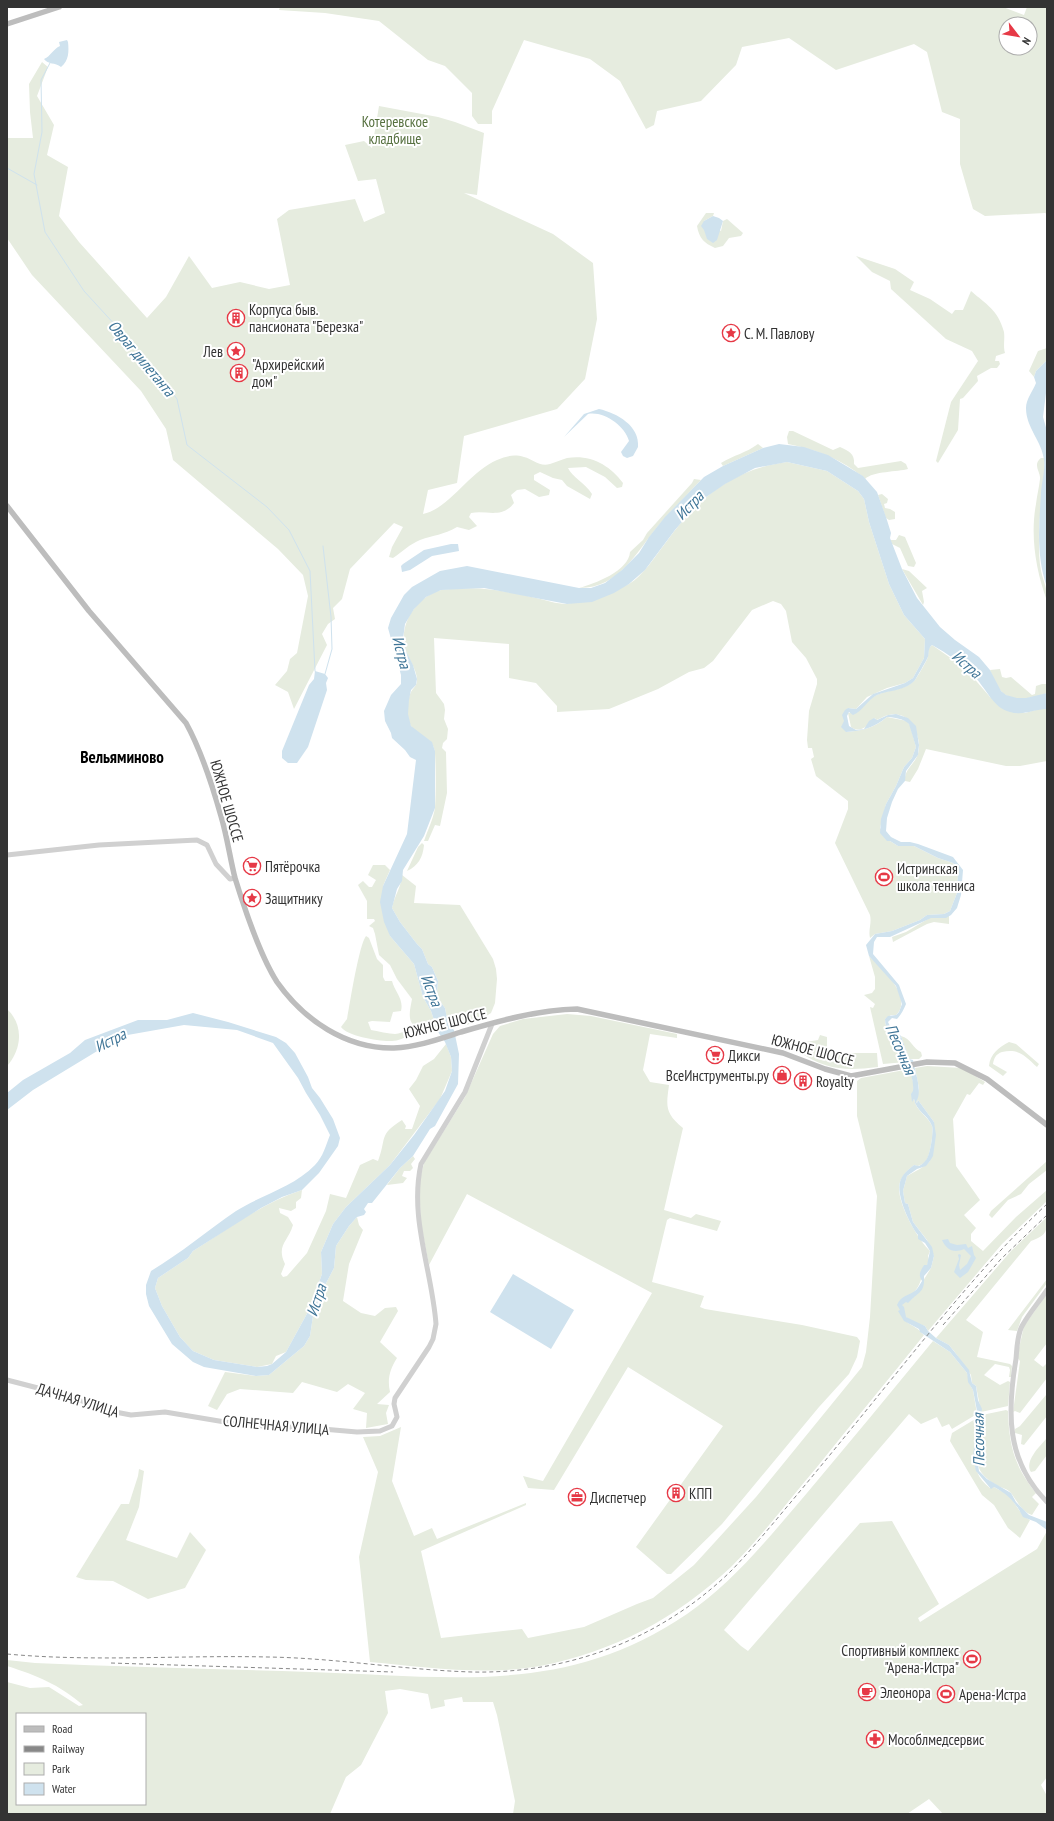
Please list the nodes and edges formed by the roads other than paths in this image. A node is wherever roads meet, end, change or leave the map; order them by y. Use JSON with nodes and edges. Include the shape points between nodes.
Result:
{"nodes":[{"id":1,"x":59,"y":7,"type":"edge"},
{"id":2,"x":7,"y":24,"type":"edge"},
{"id":3,"x":7,"y":506,"type":"edge"},
{"id":4,"x":7,"y":855,"type":"edge"},
{"id":5,"x":235,"y":878,"type":"junction"},
{"id":6,"x":492,"y":1024,"type":"junction"},
{"id":7,"x":1047,"y":1125,"type":"edge"},
{"id":8,"x":1047,"y":1290,"type":"edge"},
{"id":9,"x":7,"y":1380,"type":"edge"},
{"id":10,"x":150,"y":1412,"type":"joint"},
{"id":11,"x":1047,"y":1502,"type":"edge"}],
"edges":[{"from":1,"to":2,"type":"main road"},
{"from":3,"to":5,"type":"main road","name":"ЮЖНОЕ ШОССЕ","via":[[89,611],[186,723],[212,785]]},
{"from":4,"to":5,"type":"street","via":[[99,845],[197,840],[207,845],[219,868],[230,879]]},
{"from":5,"to":6,"type":"main road","name":"ЮЖНОЕ ШОССЕ","via":[[272,972],[285,991],[315,1021],[336,1035],[366,1046],[394,1048],[431,1041]]},
{"from":6,"to":7,"type":"main road","name":"ЮЖНОЕ ШОССЕ","via":[[538,1012],[577,1009],[783,1053],[851,1076],[927,1062],[955,1063],[987,1079]]},
{"from":6,"to":10,"type":"street","name":"СОЛНЕЧНАЯ УЛИЦА","via":[[465,1092],[421,1164],[418,1176],[418,1214],[436,1324],[429,1347],[395,1398],[395,1423],[380,1431],[357,1432],[243,1425],[180,1414]]},
{"from":8,"to":11,"type":"street","via":[[1022,1327],[1010,1407],[1011,1432],[1026,1476]]},
{"from":9,"to":10,"type":"street","name":"ДАЧНАЯ УЛИЦА","via":[[65,1395],[110,1411],[131,1415]]}]}
